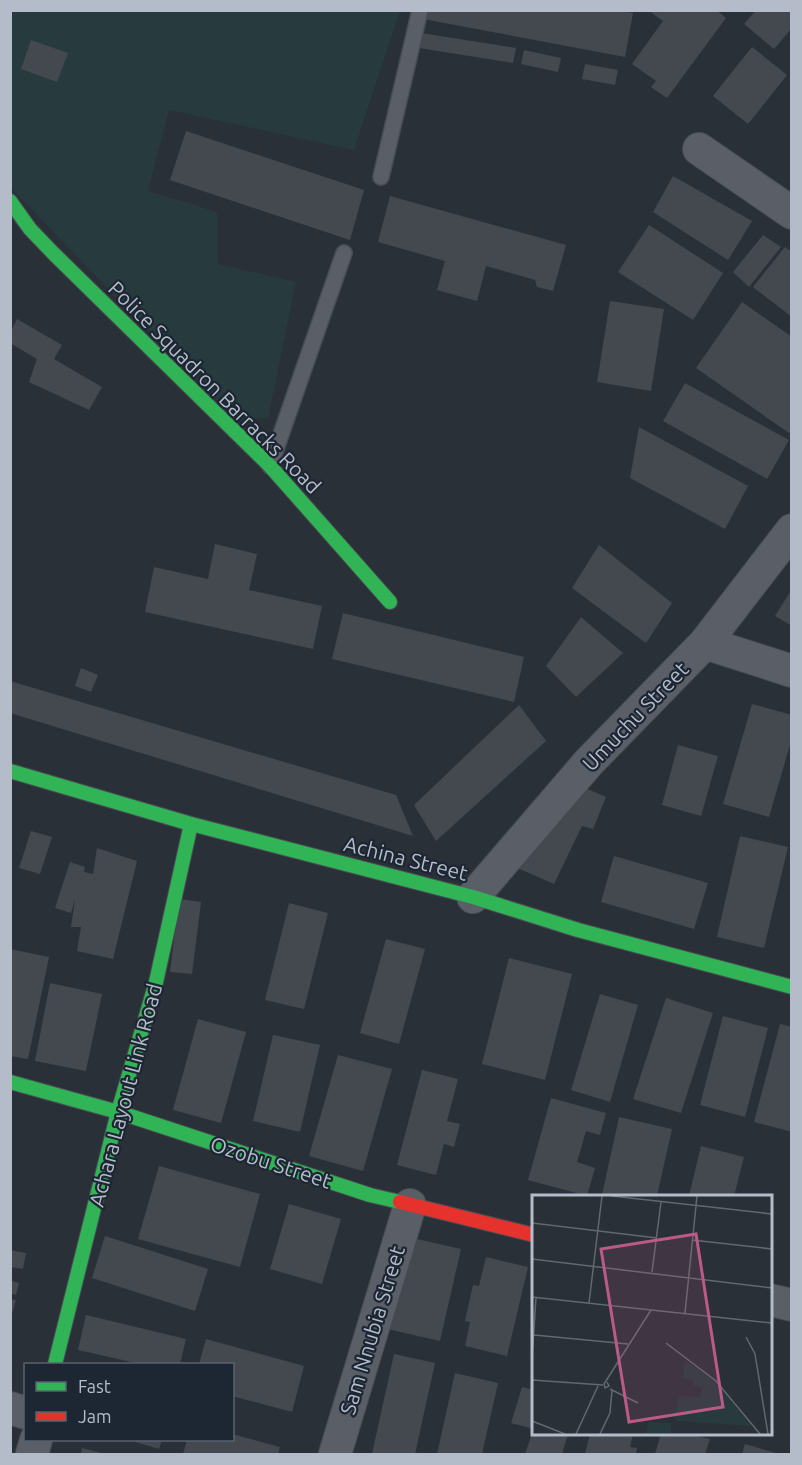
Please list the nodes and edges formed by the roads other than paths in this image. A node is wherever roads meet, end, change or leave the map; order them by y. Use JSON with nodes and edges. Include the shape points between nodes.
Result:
{"nodes":[{"id":1,"x":420,"y":10,"type":"edge"},
{"id":2,"x":699,"y":149,"type":"dead end"},
{"id":3,"x":381,"y":177,"type":"dead end"},
{"id":4,"x":10,"y":201,"type":"edge"},
{"id":5,"x":792,"y":213,"type":"edge"},
{"id":6,"x":344,"y":253,"type":"dead end"},
{"id":7,"x":270,"y":466,"type":"junction"},
{"id":8,"x":792,"y":530,"type":"edge"},
{"id":9,"x":390,"y":602,"type":"dead end"},
{"id":10,"x":705,"y":643,"type":"junction"},
{"id":11,"x":792,"y":671,"type":"edge"},
{"id":12,"x":10,"y":771,"type":"edge"},
{"id":13,"x":190,"y":824,"type":"junction"},
{"id":14,"x":473,"y":897,"type":"junction"},
{"id":15,"x":792,"y":987,"type":"edge"},
{"id":16,"x":10,"y":1082,"type":"edge"},
{"id":17,"x":118,"y":1112,"type":"junction"},
{"id":18,"x":410,"y":1205,"type":"junction"},
{"id":19,"x":532,"y":1235,"type":"edge"},
{"id":20,"x":772,"y":1299,"type":"edge"},
{"id":21,"x":792,"y":1305,"type":"edge"},
{"id":22,"x":55,"y":1363,"type":"edge"},
{"id":23,"x":335,"y":1455,"type":"edge"}],
"edges":[{"from":1,"to":3,"type":"lane"},
{"from":2,"to":5,"type":"street"},
{"from":4,"to":7,"type":"street","name":"Police Squadron Barracks Road","via":[[54,254]]},
{"from":6,"to":7,"type":"lane"},
{"from":7,"to":9,"type":"street","name":"Police Squadron Barracks Road"},
{"from":8,"to":10,"type":"street","name":"Umuchu Street"},
{"from":10,"to":11,"type":"street"},
{"from":10,"to":14,"type":"street","name":"Umuchu Street","via":[[590,762]]},
{"from":12,"to":13,"type":"street","name":"Achina Street"},
{"from":13,"to":14,"type":"street","name":"Achina Street"},
{"from":13,"to":17,"type":"street","name":"Achara Layout Link Road","via":[[156,982]]},
{"from":14,"to":15,"type":"street","name":"Achina Street","via":[[578,930]]},
{"from":16,"to":17,"type":"street","name":"Ozobu Street"},
{"from":17,"to":18,"type":"street","name":"Ozobu Street"},
{"from":17,"to":22,"type":"street","name":"Achara Layout Link Road"},
{"from":18,"to":19,"type":"street","name":"Ozobu Street"},
{"from":18,"to":23,"type":"street","name":"Sam Nnubia Street"},
{"from":20,"to":21,"type":"street"}]}
